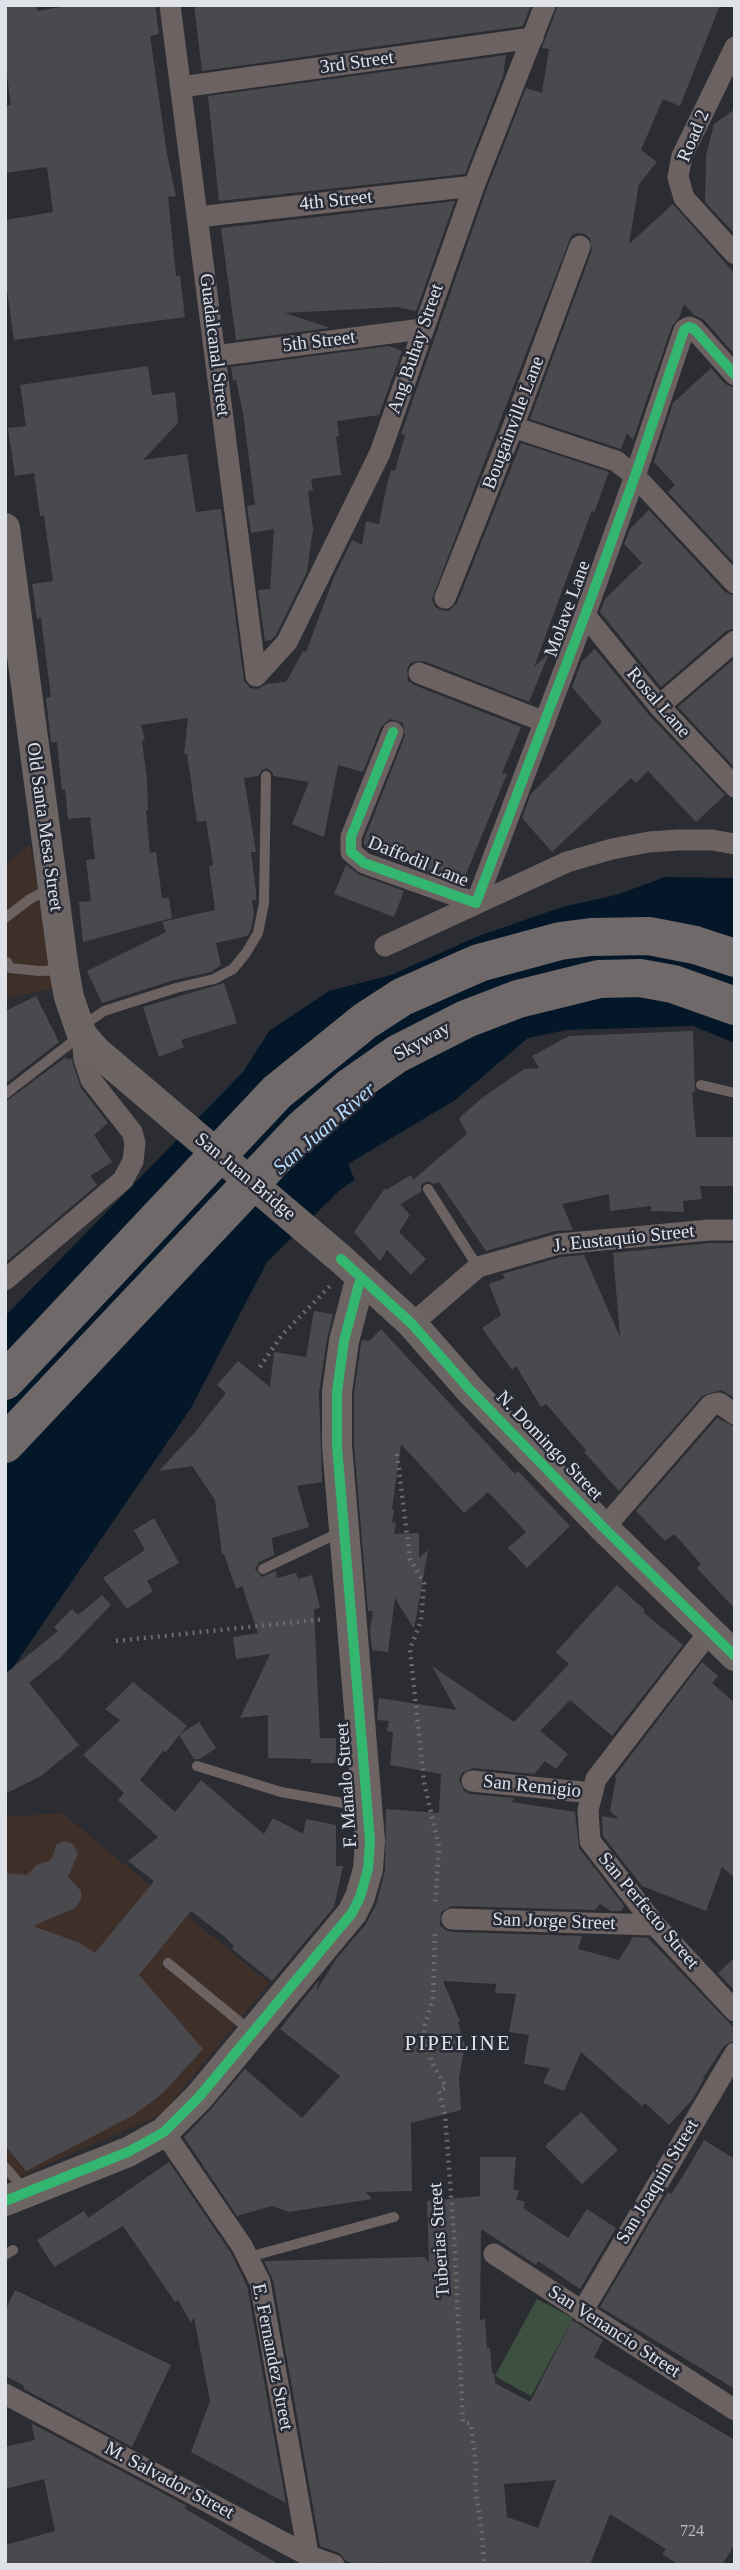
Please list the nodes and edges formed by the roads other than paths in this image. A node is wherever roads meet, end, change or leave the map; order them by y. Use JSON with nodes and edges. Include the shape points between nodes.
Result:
{"nodes":[{"id":1,"x":170,"y":5,"type":"edge"},
{"id":2,"x":545,"y":5,"type":"edge"},
{"id":3,"x":533,"y":38,"type":"junction"},
{"id":4,"x":735,"y":47,"type":"edge"},
{"id":5,"x":181,"y":87,"type":"junction"},
{"id":6,"x":474,"y":186,"type":"junction"},
{"id":7,"x":197,"y":217,"type":"junction"},
{"id":8,"x":580,"y":246,"type":"dead end"},
{"id":9,"x":735,"y":254,"type":"edge"},
{"id":10,"x":422,"y":329,"type":"junction"},
{"id":11,"x":215,"y":356,"type":"junction"},
{"id":12,"x":735,"y":375,"type":"edge"},
{"id":13,"x":513,"y":427,"type":"junction"},
{"id":14,"x":635,"y":476,"type":"junction"},
{"id":15,"x":5,"y":528,"type":"edge"},
{"id":16,"x":735,"y":583,"type":"edge"},
{"id":17,"x":444,"y":598,"type":"dead end"},
{"id":18,"x":585,"y":615,"type":"junction"},
{"id":19,"x":735,"y":641,"type":"edge"},
{"id":20,"x":419,"y":673,"type":"dead end"},
{"id":21,"x":256,"y":680,"type":"joint"},
{"id":22,"x":659,"y":706,"type":"junction"},
{"id":23,"x":545,"y":722,"type":"junction"},
{"id":24,"x":393,"y":732,"type":"dead end"},
{"id":25,"x":266,"y":776,"type":"dead end"},
{"id":26,"x":735,"y":787,"type":"edge"},
{"id":27,"x":735,"y":844,"type":"edge"},
{"id":28,"x":53,"y":887,"type":"junction"},
{"id":29,"x":476,"y":903,"type":"junction"},
{"id":30,"x":5,"y":918,"type":"edge"},
{"id":31,"x":385,"y":946,"type":"dead end"},
{"id":32,"x":735,"y":958,"type":"edge"},
{"id":33,"x":7,"y":962,"type":"dead end"},
{"id":34,"x":64,"y":970,"type":"junction"},
{"id":35,"x":735,"y":1006,"type":"edge"},
{"id":36,"x":81,"y":1031,"type":"junction"},
{"id":37,"x":701,"y":1085,"type":"dead end"},
{"id":38,"x":735,"y":1093,"type":"edge"},
{"id":39,"x":5,"y":1094,"type":"edge"},
{"id":40,"x":149,"y":1095,"type":"joint"},
{"id":41,"x":428,"y":1189,"type":"dead end"},
{"id":42,"x":735,"y":1230,"type":"edge"},
{"id":43,"x":341,"y":1258,"type":"joint"},
{"id":44,"x":478,"y":1267,"type":"junction"},
{"id":45,"x":5,"y":1280,"type":"edge"},
{"id":46,"x":360,"y":1286,"type":"junction"},
{"id":47,"x":412,"y":1324,"type":"junction"},
{"id":48,"x":5,"y":1381,"type":"edge"},
{"id":49,"x":735,"y":1414,"type":"edge"},
{"id":50,"x":5,"y":1444,"type":"edge"},
{"id":51,"x":604,"y":1528,"type":"junction"},
{"id":52,"x":344,"y":1535,"type":"junction"},
{"id":53,"x":263,"y":1569,"type":"dead end"},
{"id":54,"x":710,"y":1631,"type":"junction"},
{"id":55,"x":735,"y":1656,"type":"edge"},
{"id":56,"x":197,"y":1766,"type":"dead end"},
{"id":57,"x":472,"y":1781,"type":"dead end"},
{"id":58,"x":592,"y":1793,"type":"junction"},
{"id":59,"x":368,"y":1804,"type":"junction"},
{"id":60,"x":444,"y":1918,"type":"road end"},
{"id":61,"x":656,"y":1925,"type":"junction"},
{"id":62,"x":168,"y":1963,"type":"dead end"},
{"id":63,"x":735,"y":2011,"type":"edge"},
{"id":64,"x":251,"y":2032,"type":"junction"},
{"id":65,"x":735,"y":2053,"type":"edge"},
{"id":66,"x":164,"y":2132,"type":"junction"},
{"id":67,"x":5,"y":2167,"type":"edge"},
{"id":68,"x":16,"y":2197,"type":"edge"},
{"id":69,"x":394,"y":2217,"type":"dead end"},
{"id":70,"x":494,"y":2253,"type":"dead end"},
{"id":71,"x":249,"y":2257,"type":"junction"},
{"id":72,"x":582,"y":2312,"type":"junction"},
{"id":73,"x":5,"y":2394,"type":"edge"},
{"id":74,"x":735,"y":2410,"type":"edge"},
{"id":75,"x":310,"y":2560,"type":"edge"},
{"id":76,"x":334,"y":2565,"type":"edge"}],
"edges":[{"from":1,"to":5,"type":"street","name":"Guadalcanal Street"},
{"from":2,"to":3,"type":"street","name":"Ang Buhay Street"},
{"from":3,"to":5,"type":"street","name":"3rd Street"},
{"from":3,"to":6,"type":"street","name":"Ang Buhay Street"},
{"from":4,"to":9,"type":"street","name":"Road 2","via":[[682,156],[678,177],[684,198]]},
{"from":5,"to":7,"type":"street","name":"Guadalcanal Street"},
{"from":6,"to":7,"type":"street","name":"4th Street"},
{"from":6,"to":10,"type":"street","name":"Ang Buhay Street"},
{"from":7,"to":11,"type":"street","name":"Guadalcanal Street"},
{"from":8,"to":13,"type":"street","name":"Bougainville Lane"},
{"from":10,"to":11,"type":"street","name":"5th Street"},
{"from":10,"to":21,"type":"street","name":"Ang Buhay Street","via":[[380,453],[287,642]]},
{"from":11,"to":21,"type":"street","name":"Guadalcanal Street"},
{"from":12,"to":14,"type":"street","name":"Molave Lane","via":[[694,329],[684,330]]},
{"from":13,"to":14,"type":"street","via":[[616,461]]},
{"from":13,"to":17,"type":"street","name":"Bougainville Lane"},
{"from":14,"to":16,"type":"street"},
{"from":14,"to":18,"type":"street","name":"Molave Lane"},
{"from":15,"to":28,"type":"main road","name":"Old Santa Mesa Street"},
{"from":18,"to":22,"type":"street","name":"Rosal Lane"},
{"from":18,"to":23,"type":"street","name":"Molave Lane"},
{"from":19,"to":22,"type":"street"},
{"from":20,"to":23,"type":"street"},
{"from":22,"to":26,"type":"street","name":"Rosal Lane"},
{"from":23,"to":29,"type":"street","name":"Molave Lane"},
{"from":24,"to":29,"type":"street","name":"Daffodil Lane","via":[[351,837],[351,852],[364,863]]},
{"from":25,"to":36,"type":"lane","via":[[264,903],[258,933],[246,953],[233,970],[214,979],[104,1011]]},
{"from":27,"to":29,"type":"street","via":[[679,840],[612,849],[567,862]]},
{"from":28,"to":30,"type":"lane"},
{"from":28,"to":34,"type":"main road","name":"Old Santa Mesa Street"},
{"from":29,"to":31,"type":"street"},
{"from":32,"to":48,"type":"highway","bridge":true,"via":[[649,936],[591,937],[479,963],[402,997],[278,1092]]},
{"from":33,"to":34,"type":"lane","via":[[10,968]]},
{"from":34,"to":36,"type":"main road","name":"Old Santa Mesa Street"},
{"from":35,"to":50,"type":"highway","name":"Skyway","bridge":true,"via":[[673,984],[640,978],[599,979],[466,1018],[397,1054],[302,1129]]},
{"from":36,"to":39,"type":"lane"},
{"from":36,"to":40,"type":"main road","name":"Old Santa Mesa Street","via":[[96,1051]]},
{"from":36,"to":45,"type":"street","via":[[91,1080],[132,1132],[133,1161],[123,1181]]},
{"from":37,"to":38,"type":"lane"},
{"from":40,"to":43,"type":"main road","name":"San Juan Bridge","bridge":true},
{"from":41,"to":44,"type":"lane"},
{"from":42,"to":44,"type":"street","name":"J. Eustaquio Street","via":[[559,1244]]},
{"from":43,"to":46,"type":"main road","name":"N. Domingo Street"},
{"from":44,"to":47,"type":"street","name":"J. Eustaquio Street"},
{"from":46,"to":47,"type":"main road","name":"N. Domingo Street"},
{"from":46,"to":52,"type":"main road","name":"F. Manalo Street","via":[[344,1341],[337,1392]]},
{"from":47,"to":51,"type":"main road","name":"N. Domingo Street"},
{"from":49,"to":51,"type":"street","via":[[719,1403],[711,1405]]},
{"from":51,"to":54,"type":"main road","name":"N. Domingo Street"},
{"from":52,"to":53,"type":"lane","via":[[332,1536]]},
{"from":52,"to":59,"type":"main road","name":"F. Manalo Street"},
{"from":54,"to":55,"type":"main road","name":"N. Domingo Street"},
{"from":54,"to":58,"type":"street","name":"San Perfecto Street","via":[[596,1779]]},
{"from":56,"to":59,"type":"lane","via":[[281,1792]]},
{"from":57,"to":58,"type":"street","name":"San Remigio"},
{"from":58,"to":61,"type":"street","name":"San Perfecto Street","via":[[590,1841]]},
{"from":59,"to":64,"type":"main road","name":"F. Manalo Street","via":[[368,1868],[352,1913]]},
{"from":60,"to":61,"type":"street","name":"San Jorge Street"},
{"from":61,"to":63,"type":"street","name":"San Perfecto Street"},
{"from":62,"to":64,"type":"lane"},
{"from":64,"to":66,"type":"main road","name":"F. Manalo Street"},
{"from":65,"to":72,"type":"street","name":"San Joaquin Street"},
{"from":66,"to":68,"type":"main road","name":"F. Manalo Street","via":[[128,2152]]},
{"from":66,"to":71,"type":"street","name":"E. Fernandez Street"},
{"from":67,"to":68,"type":"lane"},
{"from":69,"to":71,"type":"lane"},
{"from":70,"to":72,"type":"street","name":"San Venancio Street"},
{"from":71,"to":75,"type":"street","name":"E. Fernandez Street","via":[[263,2296]]},
{"from":72,"to":74,"type":"street","name":"San Venancio Street"},
{"from":73,"to":75,"type":"street","name":"M. Salvador Street"},
{"from":75,"to":76,"type":"street","name":"M. Salvador Street"}]}
